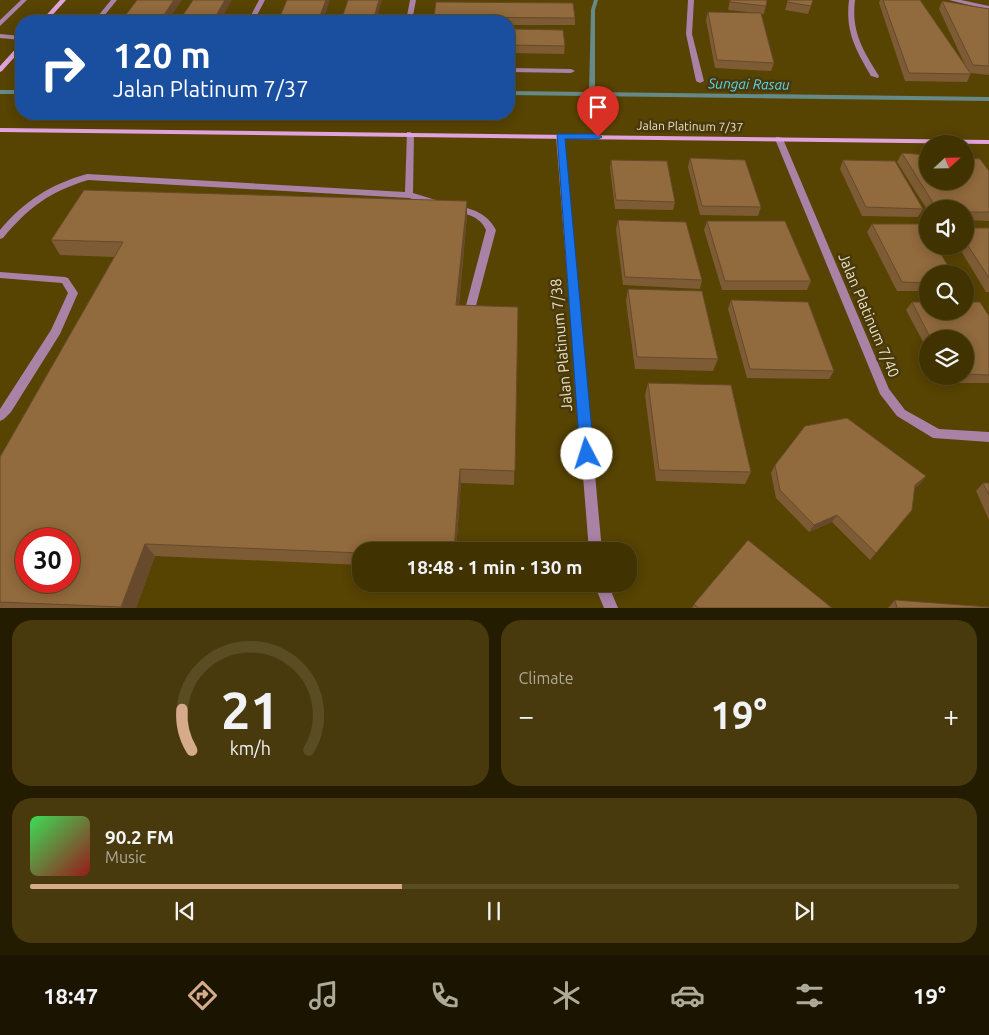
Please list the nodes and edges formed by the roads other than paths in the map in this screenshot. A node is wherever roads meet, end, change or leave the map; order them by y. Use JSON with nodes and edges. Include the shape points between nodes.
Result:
{"nodes":[{"id":1,"x":24,"y":0,"type":"edge"},
{"id":2,"x":63,"y":0,"type":"edge"},
{"id":3,"x":114,"y":0,"type":"edge"},
{"id":4,"x":262,"y":0,"type":"edge"},
{"id":5,"x":413,"y":0,"type":"edge"},
{"id":6,"x":691,"y":0,"type":"edge"},
{"id":7,"x":852,"y":0,"type":"edge"},
{"id":8,"x":952,"y":0,"type":"edge"},
{"id":9,"x":989,"y":8,"type":"edge"},
{"id":10,"x":49,"y":15,"type":"edge"},
{"id":11,"x":102,"y":15,"type":"edge"},
{"id":12,"x":254,"y":15,"type":"edge"},
{"id":13,"x":410,"y":15,"type":"edge"},
{"id":14,"x":0,"y":24,"type":"edge"},
{"id":15,"x":0,"y":36,"type":"edge"},
{"id":16,"x":15,"y":37,"type":"edge"},
{"id":17,"x":0,"y":43,"type":"edge"},
{"id":18,"x":15,"y":44,"type":"edge"},
{"id":19,"x":15,"y":52,"type":"edge"},
{"id":20,"x":0,"y":70,"type":"edge"},
{"id":21,"x":515,"y":70,"type":"edge"},
{"id":22,"x":571,"y":71,"type":"dead end"},
{"id":23,"x":875,"y":76,"type":"dead end"},
{"id":24,"x":700,"y":81,"type":"dead end"},
{"id":25,"x":0,"y":130,"type":"edge"},
{"id":26,"x":410,"y":134,"type":"junction"},
{"id":27,"x":560,"y":136,"type":"junction"},
{"id":28,"x":779,"y":139,"type":"junction"},
{"id":29,"x":989,"y":142,"type":"edge"},
{"id":30,"x":409,"y":195,"type":"junction"},
{"id":31,"x":0,"y":236,"type":"edge"},
{"id":32,"x":0,"y":275,"type":"edge"},
{"id":33,"x":469,"y":313,"type":"edge"},
{"id":34,"x":0,"y":416,"type":"edge"},
{"id":35,"x":989,"y":437,"type":"edge"},
{"id":36,"x":595,"y":542,"type":"edge"},
{"id":37,"x":604,"y":592,"type":"edge"},
{"id":38,"x":611,"y":608,"type":"edge"}],
"edges":[{"from":1,"to":14,"type":"street"},
{"from":2,"to":10,"type":"street"},
{"from":3,"to":11,"type":"street"},
{"from":4,"to":12,"type":"street"},
{"from":5,"to":13,"type":"street"},
{"from":6,"to":24,"type":"street","via":[[690,34]]},
{"from":7,"to":23,"type":"street","via":[[852,34]]},
{"from":8,"to":9,"type":"street"},
{"from":15,"to":16,"type":"street"},
{"from":17,"to":18,"type":"street"},
{"from":19,"to":20,"type":"street"},
{"from":21,"to":22,"type":"street"},
{"from":25,"to":26,"type":"street","name":"Jalan Platinum 7/37"},
{"from":26,"to":27,"type":"street","name":"Jalan Platinum 7/37"},
{"from":26,"to":30,"type":"street"},
{"from":27,"to":28,"type":"street","name":"Jalan Platinum 7/37"},
{"from":27,"to":36,"type":"street","name":"Jalan Platinum 7/38"},
{"from":28,"to":29,"type":"street","name":"Jalan Platinum 7/37"},
{"from":28,"to":35,"type":"street","name":"Jalan Platinum 7/40","via":[[884,391],[901,413],[937,434]]},
{"from":30,"to":31,"type":"street","via":[[87,177],[55,187],[20,211]]},
{"from":30,"to":33,"type":"street","via":[[478,214],[488,221],[491,230]]},
{"from":32,"to":34,"type":"street","via":[[65,280],[73,293],[56,332]]},
{"from":37,"to":38,"type":"street"}]}
